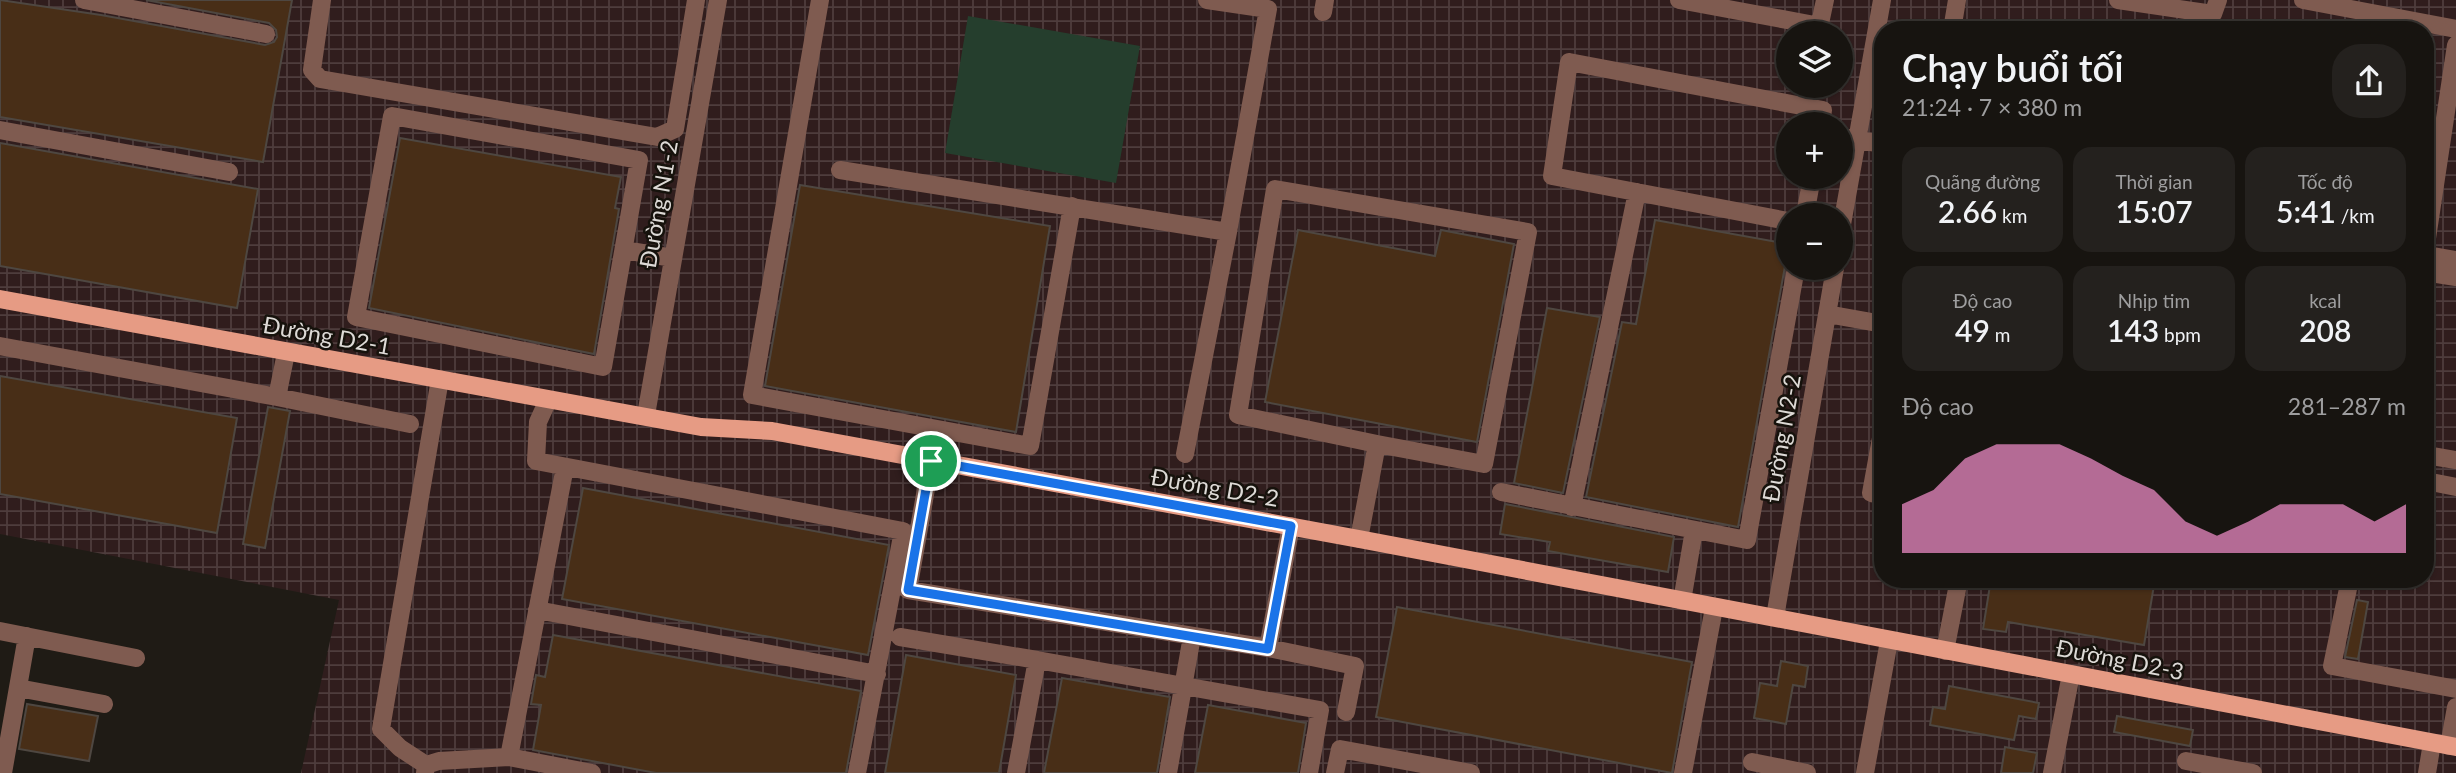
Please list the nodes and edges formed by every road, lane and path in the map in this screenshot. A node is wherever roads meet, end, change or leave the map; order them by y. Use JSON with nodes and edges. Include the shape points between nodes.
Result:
{"nodes":[{"id":1,"x":83,"y":0,"type":"edge"},
{"id":2,"x":322,"y":0,"type":"edge"},
{"id":3,"x":696,"y":0,"type":"edge"},
{"id":4,"x":718,"y":0,"type":"edge"},
{"id":5,"x":820,"y":0,"type":"edge"},
{"id":6,"x":1207,"y":0,"type":"edge"},
{"id":7,"x":1679,"y":0,"type":"edge"},
{"id":8,"x":1825,"y":0,"type":"edge"},
{"id":9,"x":1882,"y":0,"type":"edge"},
{"id":10,"x":1957,"y":0,"type":"edge"},
{"id":11,"x":2118,"y":0,"type":"edge"},
{"id":12,"x":2218,"y":0,"type":"edge"},
{"id":13,"x":2303,"y":0,"type":"edge"},
{"id":14,"x":1777,"y":21,"type":"edge"},
{"id":15,"x":1821,"y":21,"type":"edge"},
{"id":16,"x":1877,"y":21,"type":"edge"},
{"id":17,"x":1954,"y":21,"type":"edge"},
{"id":18,"x":2414,"y":21,"type":"edge"},
{"id":19,"x":2434,"y":25,"type":"edge"},
{"id":20,"x":2456,"y":29,"type":"edge"},
{"id":21,"x":1874,"y":33,"type":"edge"},
{"id":22,"x":265,"y":34,"type":"dead end"},
{"id":23,"x":2456,"y":45,"type":"edge"},
{"id":24,"x":1824,"y":112,"type":"edge"},
{"id":25,"x":1853,"y":121,"type":"edge"},
{"id":26,"x":0,"y":130,"type":"edge"},
{"id":27,"x":1853,"y":139,"type":"edge"},
{"id":28,"x":1874,"y":142,"type":"edge"},
{"id":29,"x":840,"y":170,"type":"dead end"},
{"id":30,"x":229,"y":172,"type":"dead end"},
{"id":31,"x":1636,"y":192,"type":"junction"},
{"id":32,"x":2434,"y":192,"type":"edge"},
{"id":33,"x":1072,"y":206,"type":"junction"},
{"id":34,"x":1776,"y":219,"type":"edge"},
{"id":35,"x":1228,"y":232,"type":"junction"},
{"id":36,"x":624,"y":250,"type":"junction"},
{"id":37,"x":2434,"y":256,"type":"edge"},
{"id":38,"x":673,"y":258,"type":"junction"},
{"id":39,"x":2456,"y":260,"type":"edge"},
{"id":40,"x":2437,"y":274,"type":"dead end"},
{"id":41,"x":2456,"y":277,"type":"edge"},
{"id":42,"x":1794,"y":280,"type":"edge"},
{"id":43,"x":1833,"y":280,"type":"edge"},
{"id":44,"x":0,"y":299,"type":"edge"},
{"id":45,"x":1827,"y":314,"type":"junction"},
{"id":46,"x":1874,"y":322,"type":"edge"},
{"id":47,"x":0,"y":346,"type":"edge"},
{"id":48,"x":286,"y":353,"type":"junction"},
{"id":49,"x":440,"y":379,"type":"junction"},
{"id":50,"x":277,"y":397,"type":"junction"},
{"id":51,"x":548,"y":400,"type":"junction"},
{"id":52,"x":646,"y":415,"type":"junction"},
{"id":53,"x":410,"y":425,"type":"dead end"},
{"id":54,"x":1377,"y":444,"type":"junction"},
{"id":55,"x":1185,"y":454,"type":"dead end"},
{"id":56,"x":2434,"y":456,"type":"edge"},
{"id":57,"x":2456,"y":460,"type":"edge"},
{"id":58,"x":931,"y":461,"type":"junction"},
{"id":59,"x":565,"y":467,"type":"junction"},
{"id":60,"x":1874,"y":476,"type":"edge"},
{"id":61,"x":2434,"y":482,"type":"edge"},
{"id":62,"x":2456,"y":486,"type":"edge"},
{"id":63,"x":1501,"y":492,"type":"dead end"},
{"id":64,"x":1874,"y":494,"type":"edge"},
{"id":65,"x":1572,"y":507,"type":"junction"},
{"id":66,"x":1291,"y":526,"type":"junction"},
{"id":67,"x":1694,"y":530,"type":"junction"},
{"id":68,"x":1359,"y":538,"type":"junction"},
{"id":69,"x":1957,"y":588,"type":"edge"},
{"id":70,"x":2348,"y":588,"type":"edge"},
{"id":71,"x":1682,"y":601,"type":"junction"},
{"id":72,"x":1714,"y":608,"type":"junction"},
{"id":73,"x":537,"y":610,"type":"junction"},
{"id":74,"x":1775,"y":617,"type":"junction"},
{"id":75,"x":0,"y":631,"type":"edge"},
{"id":76,"x":27,"y":636,"type":"junction"},
{"id":77,"x":1192,"y":636,"type":"junction"},
{"id":78,"x":900,"y":637,"type":"dead end"},
{"id":79,"x":1889,"y":641,"type":"junction"},
{"id":80,"x":1268,"y":649,"type":"junction"},
{"id":81,"x":1945,"y":651,"type":"junction"},
{"id":82,"x":136,"y":657,"type":"dead end"},
{"id":83,"x":1037,"y":660,"type":"junction"},
{"id":84,"x":877,"y":674,"type":"junction"},
{"id":85,"x":2071,"y":674,"type":"junction"},
{"id":86,"x":1183,"y":685,"type":"junction"},
{"id":87,"x":18,"y":688,"type":"junction"},
{"id":88,"x":2456,"y":689,"type":"edge"},
{"id":89,"x":104,"y":704,"type":"dead end"},
{"id":90,"x":2456,"y":707,"type":"edge"},
{"id":91,"x":1346,"y":712,"type":"dead end"},
{"id":92,"x":2446,"y":745,"type":"edge"},
{"id":93,"x":509,"y":757,"type":"junction"},
{"id":94,"x":2186,"y":761,"type":"dead end"},
{"id":95,"x":1752,"y":762,"type":"dead end"},
{"id":96,"x":426,"y":769,"type":"edge"},
{"id":97,"x":3,"y":773,"type":"edge"},
{"id":98,"x":592,"y":773,"type":"edge"},
{"id":99,"x":858,"y":773,"type":"edge"},
{"id":100,"x":1016,"y":773,"type":"edge"},
{"id":101,"x":1168,"y":773,"type":"edge"},
{"id":102,"x":1309,"y":773,"type":"edge"},
{"id":103,"x":1335,"y":773,"type":"edge"},
{"id":104,"x":1471,"y":773,"type":"edge"},
{"id":105,"x":1683,"y":773,"type":"edge"},
{"id":106,"x":1807,"y":773,"type":"edge"},
{"id":107,"x":1865,"y":773,"type":"edge"},
{"id":108,"x":2052,"y":773,"type":"edge"},
{"id":109,"x":2253,"y":773,"type":"edge"},
{"id":110,"x":2427,"y":773,"type":"edge"}],
"edges":[{"from":1,"to":22,"type":"street"},
{"from":2,"to":3,"type":"street","via":[[312,70],[320,79],[657,136],[675,129]]},
{"from":4,"to":38,"type":"street","name":"Đường N1-2"},
{"from":5,"to":33,"type":"street","via":[[752,395],[1030,446]]},
{"from":6,"to":35,"type":"street","via":[[1268,9]]},
{"from":7,"to":14,"type":"street"},
{"from":8,"to":15,"type":"street"},
{"from":9,"to":16,"type":"street"},
{"from":10,"to":17,"type":"street"},
{"from":11,"to":12,"type":"street","via":[[2213,14]]},
{"from":13,"to":18,"type":"street"},
{"from":19,"to":20,"type":"street"},
{"from":21,"to":25,"type":"street"},
{"from":23,"to":32,"type":"street"},
{"from":24,"to":31,"type":"street","via":[[1569,62],[1552,176]]},
{"from":26,"to":30,"type":"street"},
{"from":27,"to":28,"type":"street"},
{"from":29,"to":33,"type":"street"},
{"from":31,"to":34,"type":"street"},
{"from":31,"to":65,"type":"street"},
{"from":33,"to":35,"type":"street"},
{"from":35,"to":55,"type":"street"},
{"from":36,"to":36,"type":"street","via":[[639,160],[392,116],[356,317],[603,367]]},
{"from":36,"to":38,"type":"street"},
{"from":37,"to":39,"type":"street"},
{"from":38,"to":52,"type":"street","name":"Đường N1-2"},
{"from":40,"to":41,"type":"street"},
{"from":42,"to":67,"type":"street","via":[[1747,540]]},
{"from":43,"to":45,"type":"street","name":"Đường N2-2"},
{"from":44,"to":48,"type":"main road","name":"Đường D2-1"},
{"from":45,"to":46,"type":"street"},
{"from":45,"to":74,"type":"street","name":"Đường N2-2"},
{"from":47,"to":50,"type":"street"},
{"from":48,"to":49,"type":"main road","name":"Đường D2-1"},
{"from":48,"to":50,"type":"street"},
{"from":49,"to":51,"type":"main road","name":"Đường D2-1"},
{"from":49,"to":96,"type":"street","via":[[381,729]]},
{"from":50,"to":53,"type":"street"},
{"from":51,"to":52,"type":"main road","name":"Đường D2-1"},
{"from":51,"to":59,"type":"street","via":[[538,422],[536,461]]},
{"from":52,"to":58,"type":"main road","name":"Đường D2-2","via":[[701,427],[772,431]]},
{"from":54,"to":54,"type":"street","via":[[1484,464],[1528,232],[1275,189],[1238,415]]},
{"from":54,"to":68,"type":"street"},
{"from":56,"to":57,"type":"street"},
{"from":58,"to":66,"type":"main road","name":"Đường D2-2"},
{"from":58,"to":77,"type":"street","via":[[908,590]]},
{"from":59,"to":73,"type":"street"},
{"from":59,"to":84,"type":"street","via":[[903,531]]},
{"from":60,"to":64,"type":"street"},
{"from":61,"to":62,"type":"street"},
{"from":63,"to":65,"type":"street"},
{"from":65,"to":67,"type":"street"},
{"from":66,"to":68,"type":"main road","name":"Đường D2-2"},
{"from":66,"to":80,"type":"street"},
{"from":67,"to":71,"type":"street"},
{"from":68,"to":71,"type":"main road","name":"Đường D2-2"},
{"from":69,"to":81,"type":"street"},
{"from":70,"to":88,"type":"street","via":[[2332,666]]},
{"from":71,"to":72,"type":"main road","name":"Đường D2-2"},
{"from":72,"to":74,"type":"main road","name":"Đường D2-2"},
{"from":72,"to":105,"type":"street"},
{"from":73,"to":84,"type":"street"},
{"from":73,"to":93,"type":"street"},
{"from":74,"to":79,"type":"main road","name":"Đường D2-3"},
{"from":75,"to":76,"type":"street"},
{"from":76,"to":82,"type":"street"},
{"from":76,"to":87,"type":"street"},
{"from":77,"to":80,"type":"street"},
{"from":77,"to":86,"type":"street"},
{"from":78,"to":83,"type":"street"},
{"from":79,"to":81,"type":"main road","name":"Đường D2-3"},
{"from":79,"to":107,"type":"street"},
{"from":80,"to":91,"type":"street","via":[[1355,666]]},
{"from":81,"to":85,"type":"main road","name":"Đường D2-3"},
{"from":83,"to":86,"type":"street"},
{"from":83,"to":100,"type":"street"},
{"from":84,"to":99,"type":"street"},
{"from":85,"to":92,"type":"main road","name":"Đường D2-3"},
{"from":85,"to":108,"type":"street"},
{"from":86,"to":101,"type":"street"},
{"from":86,"to":102,"type":"street","via":[[1321,710]]},
{"from":87,"to":89,"type":"street"},
{"from":87,"to":97,"type":"street"},
{"from":90,"to":92,"type":"street"},
{"from":92,"to":110,"type":"street"},
{"from":93,"to":96,"type":"street","via":[[439,761]]},
{"from":93,"to":98,"type":"street"},
{"from":94,"to":109,"type":"street"},
{"from":95,"to":106,"type":"street"},
{"from":103,"to":104,"type":"street","via":[[1340,748]]}]}
